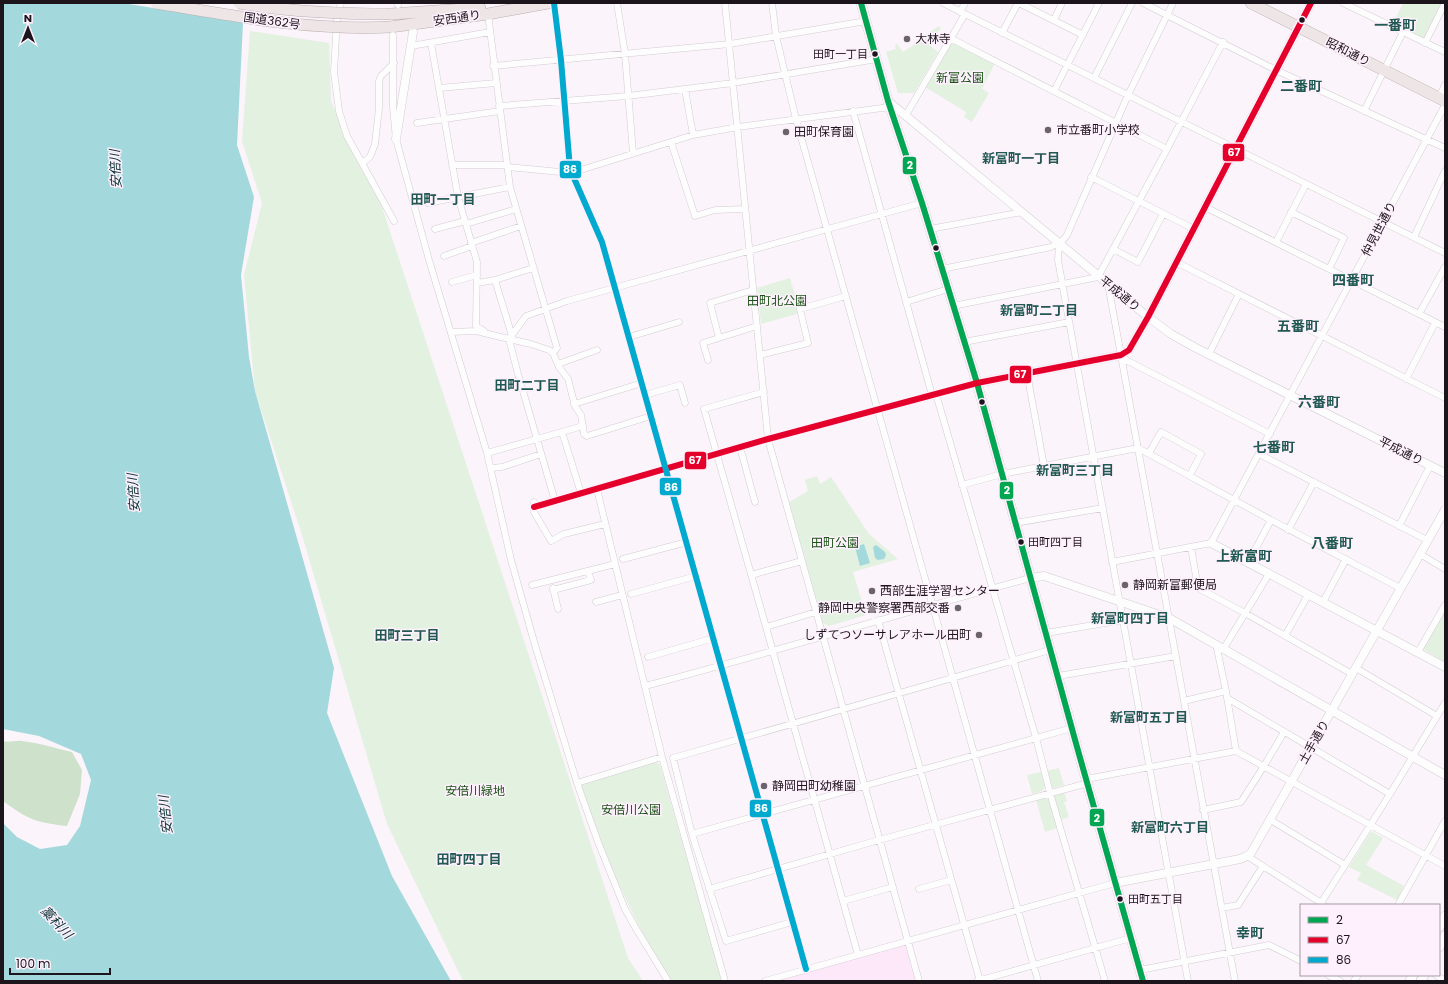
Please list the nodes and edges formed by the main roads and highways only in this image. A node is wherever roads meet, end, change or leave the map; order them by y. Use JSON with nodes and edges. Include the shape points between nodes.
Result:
{"nodes":[{"id":1,"x":156,"y":3,"type":"edge"},
{"id":2,"x":239,"y":3,"type":"edge"},
{"id":3,"x":542,"y":3,"type":"edge"},
{"id":4,"x":548,"y":3,"type":"edge"},
{"id":5,"x":861,"y":3,"type":"edge"},
{"id":6,"x":1251,"y":3,"type":"edge"},
{"id":7,"x":469,"y":6,"type":"edge"},
{"id":8,"x":395,"y":7,"type":"edge"},
{"id":9,"x":391,"y":31,"type":"joint"},
{"id":10,"x":1443,"y":101,"type":"edge"},
{"id":11,"x":1445,"y":916,"type":"edge"},
{"id":12,"x":1440,"y":925,"type":"edge"},
{"id":13,"x":1445,"y":936,"type":"edge"},
{"id":14,"x":1440,"y":945,"type":"edge"},
{"id":15,"x":1143,"y":981,"type":"edge"}],
"edges":[{"from":1,"to":9,"type":"highway","name":"国道362号","bridge":true,"via":[[299,25]]},
{"from":2,"to":8,"type":"highway","name":"国道362号","bridge":true,"via":[[295,11],[355,14]]},
{"from":3,"to":7,"type":"highway","name":"安西通り"},
{"from":4,"to":9,"type":"highway","name":"安西通り"},
{"from":5,"to":15,"type":"main road","via":[[889,104],[977,383]]},
{"from":6,"to":10,"type":"highway","name":"昭和通り"},
{"from":7,"to":8,"type":"highway","name":"安西通り"},
{"from":11,"to":12,"type":"main road"},
{"from":13,"to":14,"type":"main road"}]}
